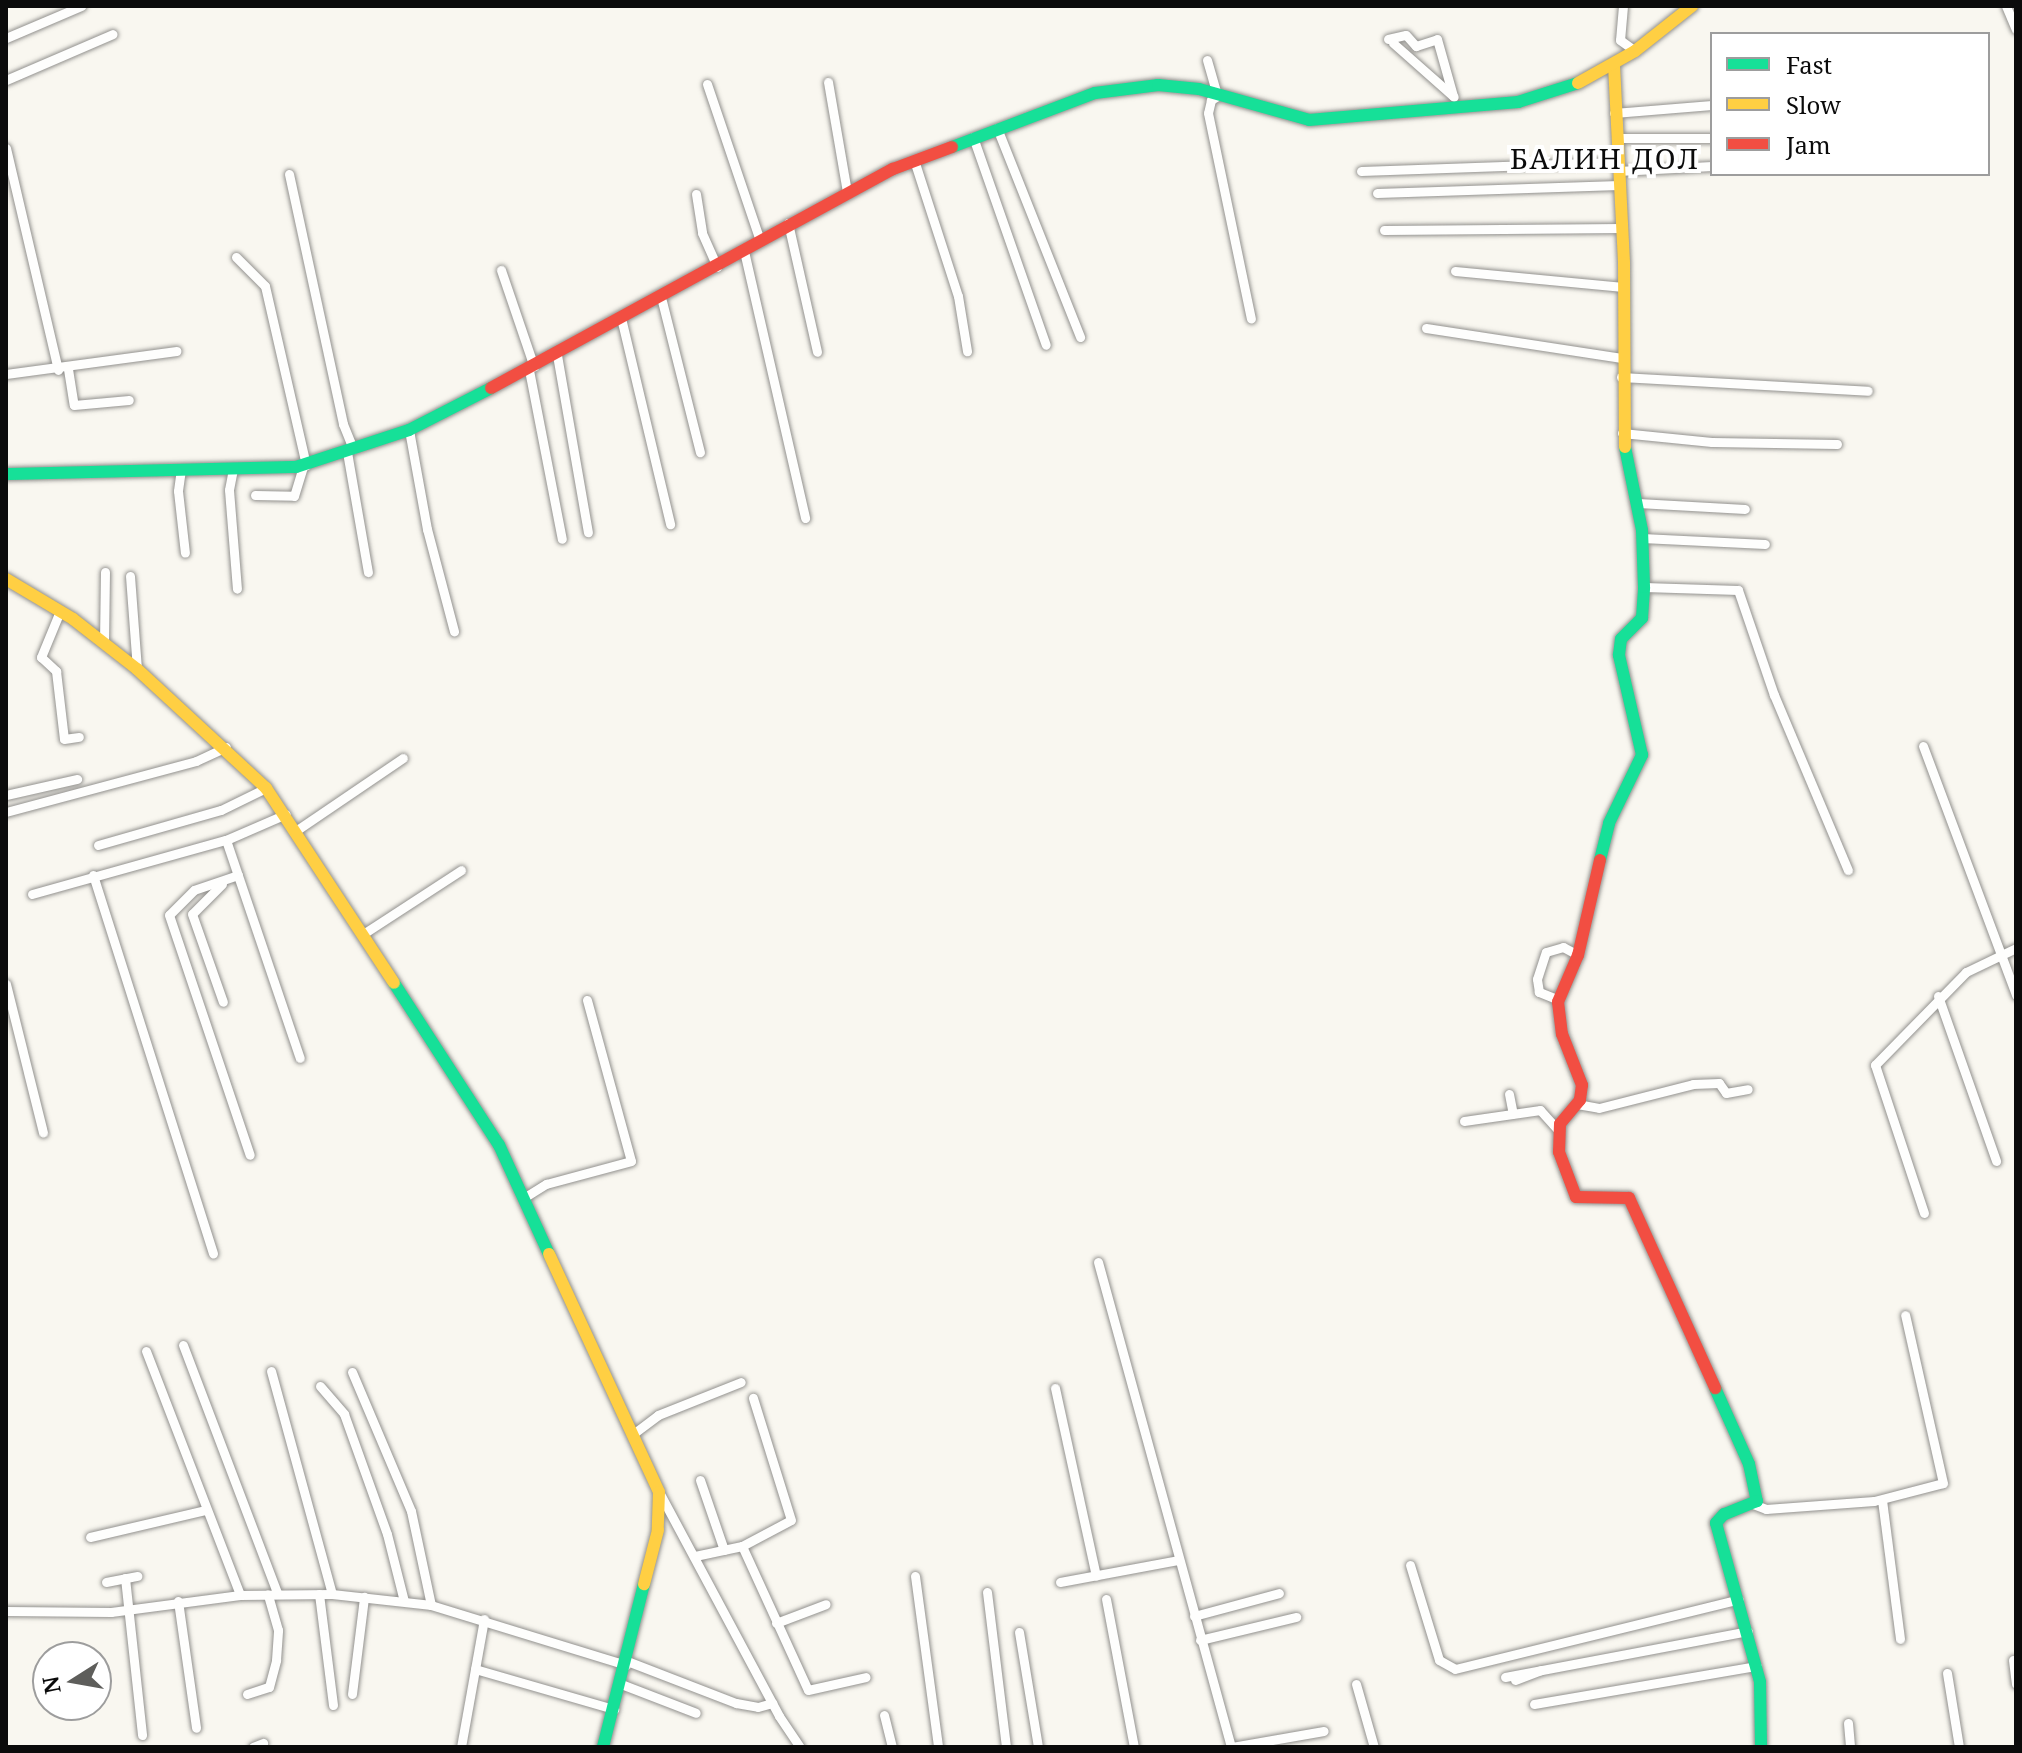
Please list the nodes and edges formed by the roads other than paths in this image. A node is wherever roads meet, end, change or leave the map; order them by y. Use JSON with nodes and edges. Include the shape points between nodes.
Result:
{"nodes":[{"id":1,"x":81,"y":6,"type":"edge"},
{"id":2,"x":1623,"y":6,"type":"edge"},
{"id":3,"x":1692,"y":6,"type":"edge"},
{"id":4,"x":2006,"y":6,"type":"edge"},
{"id":5,"x":2016,"y":29,"type":"edge"},
{"id":6,"x":113,"y":34,"type":"dead end"},
{"id":7,"x":6,"y":38,"type":"edge"},
{"id":8,"x":1635,"y":51,"type":"junction"},
{"id":9,"x":1207,"y":60,"type":"dead end"},
{"id":10,"x":1614,"y":65,"type":"junction"},
{"id":11,"x":6,"y":80,"type":"edge"},
{"id":12,"x":828,"y":82,"type":"dead end"},
{"id":13,"x":707,"y":84,"type":"dead end"},
{"id":14,"x":1218,"y":93,"type":"junction"},
{"id":15,"x":1453,"y":96,"type":"junction"},
{"id":16,"x":1710,"y":105,"type":"edge"},
{"id":17,"x":1474,"y":107,"type":"junction"},
{"id":18,"x":1614,"y":113,"type":"junction"},
{"id":19,"x":997,"y":128,"type":"junction"},
{"id":20,"x":973,"y":137,"type":"junction"},
{"id":21,"x":1616,"y":138,"type":"junction"},
{"id":22,"x":1710,"y":138,"type":"edge"},
{"id":23,"x":6,"y":148,"type":"edge"},
{"id":24,"x":914,"y":160,"type":"junction"},
{"id":25,"x":1617,"y":166,"type":"junction"},
{"id":26,"x":1710,"y":166,"type":"edge"},
{"id":27,"x":1361,"y":171,"type":"dead end"},
{"id":28,"x":289,"y":174,"type":"dead end"},
{"id":29,"x":1619,"y":185,"type":"junction"},
{"id":30,"x":847,"y":192,"type":"junction"},
{"id":31,"x":1377,"y":193,"type":"dead end"},
{"id":32,"x":696,"y":194,"type":"dead end"},
{"id":33,"x":788,"y":223,"type":"junction"},
{"id":34,"x":1622,"y":228,"type":"junction"},
{"id":35,"x":1384,"y":230,"type":"dead end"},
{"id":36,"x":760,"y":241,"type":"junction"},
{"id":37,"x":744,"y":251,"type":"junction"},
{"id":38,"x":236,"y":257,"type":"dead end"},
{"id":39,"x":717,"y":267,"type":"junction"},
{"id":40,"x":501,"y":270,"type":"dead end"},
{"id":41,"x":1455,"y":271,"type":"dead end"},
{"id":42,"x":1623,"y":287,"type":"junction"},
{"id":43,"x":662,"y":301,"type":"junction"},
{"id":44,"x":1251,"y":319,"type":"dead end"},
{"id":45,"x":622,"y":322,"type":"junction"},
{"id":46,"x":1426,"y":328,"type":"dead end"},
{"id":47,"x":1080,"y":337,"type":"dead end"},
{"id":48,"x":1046,"y":345,"type":"dead end"},
{"id":49,"x":176,"y":351,"type":"dead end"},
{"id":50,"x":967,"y":351,"type":"dead end"},
{"id":51,"x":817,"y":352,"type":"dead end"},
{"id":52,"x":557,"y":355,"type":"junction"},
{"id":53,"x":1622,"y":358,"type":"junction"},
{"id":54,"x":531,"y":368,"type":"junction"},
{"id":55,"x":63,"y":370,"type":"junction"},
{"id":56,"x":6,"y":374,"type":"edge"},
{"id":57,"x":1621,"y":377,"type":"junction"},
{"id":58,"x":1868,"y":391,"type":"dead end"},
{"id":59,"x":129,"y":400,"type":"dead end"},
{"id":60,"x":409,"y":430,"type":"junction"},
{"id":61,"x":1622,"y":433,"type":"junction"},
{"id":62,"x":1837,"y":444,"type":"dead end"},
{"id":63,"x":350,"y":450,"type":"junction"},
{"id":64,"x":700,"y":452,"type":"dead end"},
{"id":65,"x":304,"y":465,"type":"junction"},
{"id":66,"x":181,"y":469,"type":"junction"},
{"id":67,"x":233,"y":469,"type":"junction"},
{"id":68,"x":6,"y":474,"type":"edge"},
{"id":69,"x":255,"y":495,"type":"dead end"},
{"id":70,"x":1638,"y":503,"type":"junction"},
{"id":71,"x":1745,"y":509,"type":"dead end"},
{"id":72,"x":805,"y":518,"type":"dead end"},
{"id":73,"x":670,"y":524,"type":"dead end"},
{"id":74,"x":588,"y":532,"type":"dead end"},
{"id":75,"x":1642,"y":538,"type":"junction"},
{"id":76,"x":562,"y":539,"type":"dead end"},
{"id":77,"x":1765,"y":544,"type":"dead end"},
{"id":78,"x":185,"y":553,"type":"dead end"},
{"id":79,"x":105,"y":572,"type":"dead end"},
{"id":80,"x":368,"y":572,"type":"dead end"},
{"id":81,"x":130,"y":576,"type":"dead end"},
{"id":82,"x":6,"y":579,"type":"edge"},
{"id":83,"x":1644,"y":587,"type":"junction"},
{"id":84,"x":237,"y":589,"type":"dead end"},
{"id":85,"x":60,"y":611,"type":"junction"},
{"id":86,"x":454,"y":631,"type":"dead end"},
{"id":87,"x":104,"y":643,"type":"junction"},
{"id":88,"x":137,"y":669,"type":"junction"},
{"id":89,"x":79,"y":737,"type":"dead end"},
{"id":90,"x":1923,"y":746,"type":"dead end"},
{"id":91,"x":226,"y":747,"type":"junction"},
{"id":92,"x":403,"y":758,"type":"dead end"},
{"id":93,"x":77,"y":779,"type":"dead end"},
{"id":94,"x":266,"y":788,"type":"junction"},
{"id":95,"x":6,"y":795,"type":"edge"},
{"id":96,"x":6,"y":812,"type":"edge"},
{"id":97,"x":286,"y":814,"type":"junction"},
{"id":98,"x":297,"y":830,"type":"junction"},
{"id":99,"x":226,"y":840,"type":"junction"},
{"id":100,"x":98,"y":845,"type":"dead end"},
{"id":101,"x":461,"y":870,"type":"dead end"},
{"id":102,"x":1848,"y":870,"type":"dead end"},
{"id":103,"x":93,"y":875,"type":"junction"},
{"id":104,"x":238,"y":875,"type":"junction"},
{"id":105,"x":222,"y":884,"type":"junction"},
{"id":106,"x":32,"y":894,"type":"dead end"},
{"id":107,"x":363,"y":934,"type":"junction"},
{"id":108,"x":2016,"y":948,"type":"edge"},
{"id":109,"x":1578,"y":955,"type":"junction"},
{"id":110,"x":2001,"y":955,"type":"junction"},
{"id":111,"x":6,"y":984,"type":"edge"},
{"id":112,"x":2016,"y":995,"type":"edge"},
{"id":113,"x":1938,"y":996,"type":"junction"},
{"id":114,"x":587,"y":1000,"type":"dead end"},
{"id":115,"x":1559,"y":1000,"type":"junction"},
{"id":116,"x":223,"y":1002,"type":"dead end"},
{"id":117,"x":300,"y":1058,"type":"dead end"},
{"id":118,"x":1748,"y":1089,"type":"dead end"},
{"id":119,"x":1509,"y":1094,"type":"dead end"},
{"id":120,"x":1577,"y":1104,"type":"junction"},
{"id":121,"x":1513,"y":1114,"type":"junction"},
{"id":122,"x":1464,"y":1121,"type":"dead end"},
{"id":123,"x":1558,"y":1130,"type":"junction"},
{"id":124,"x":43,"y":1132,"type":"dead end"},
{"id":125,"x":250,"y":1155,"type":"dead end"},
{"id":126,"x":1996,"y":1161,"type":"dead end"},
{"id":127,"x":525,"y":1197,"type":"junction"},
{"id":128,"x":1924,"y":1213,"type":"dead end"},
{"id":129,"x":213,"y":1253,"type":"dead end"},
{"id":130,"x":1098,"y":1262,"type":"dead end"},
{"id":131,"x":1905,"y":1315,"type":"dead end"},
{"id":132,"x":183,"y":1345,"type":"dead end"},
{"id":133,"x":146,"y":1351,"type":"dead end"},
{"id":134,"x":271,"y":1371,"type":"dead end"},
{"id":135,"x":352,"y":1372,"type":"dead end"},
{"id":136,"x":741,"y":1382,"type":"dead end"},
{"id":137,"x":320,"y":1386,"type":"dead end"},
{"id":138,"x":1055,"y":1388,"type":"dead end"},
{"id":139,"x":753,"y":1398,"type":"dead end"},
{"id":140,"x":633,"y":1434,"type":"junction"},
{"id":141,"x":700,"y":1480,"type":"dead end"},
{"id":142,"x":659,"y":1492,"type":"junction"},
{"id":143,"x":1882,"y":1500,"type":"junction"},
{"id":144,"x":1753,"y":1504,"type":"junction"},
{"id":145,"x":205,"y":1510,"type":"junction"},
{"id":146,"x":90,"y":1537,"type":"dead end"},
{"id":147,"x":742,"y":1546,"type":"junction"},
{"id":148,"x":724,"y":1550,"type":"junction"},
{"id":149,"x":695,"y":1556,"type":"junction"},
{"id":150,"x":1179,"y":1560,"type":"junction"},
{"id":151,"x":1410,"y":1565,"type":"dead end"},
{"id":152,"x":137,"y":1576,"type":"dead end"},
{"id":153,"x":915,"y":1576,"type":"dead end"},
{"id":154,"x":1096,"y":1576,"type":"junction"},
{"id":155,"x":125,"y":1578,"type":"junction"},
{"id":156,"x":106,"y":1582,"type":"dead end"},
{"id":157,"x":1060,"y":1582,"type":"dead end"},
{"id":158,"x":987,"y":1592,"type":"dead end"},
{"id":159,"x":273,"y":1593,"type":"junction"},
{"id":160,"x":1279,"y":1593,"type":"dead end"},
{"id":161,"x":319,"y":1594,"type":"junction"},
{"id":162,"x":332,"y":1594,"type":"junction"},
{"id":163,"x":240,"y":1595,"type":"junction"},
{"id":164,"x":364,"y":1597,"type":"junction"},
{"id":165,"x":1106,"y":1599,"type":"dead end"},
{"id":166,"x":1739,"y":1599,"type":"junction"},
{"id":167,"x":178,"y":1601,"type":"junction"},
{"id":168,"x":404,"y":1601,"type":"junction"},
{"id":169,"x":826,"y":1604,"type":"dead end"},
{"id":170,"x":431,"y":1605,"type":"junction"},
{"id":171,"x":130,"y":1609,"type":"junction"},
{"id":172,"x":6,"y":1611,"type":"edge"},
{"id":173,"x":1194,"y":1616,"type":"junction"},
{"id":174,"x":1296,"y":1617,"type":"dead end"},
{"id":175,"x":484,"y":1619,"type":"junction"},
{"id":176,"x":776,"y":1623,"type":"junction"},
{"id":177,"x":1748,"y":1631,"type":"junction"},
{"id":178,"x":1019,"y":1632,"type":"dead end"},
{"id":179,"x":1900,"y":1639,"type":"dead end"},
{"id":180,"x":1200,"y":1640,"type":"junction"},
{"id":181,"x":2013,"y":1660,"type":"dead end"},
{"id":182,"x":626,"y":1663,"type":"junction"},
{"id":183,"x":1757,"y":1666,"type":"junction"},
{"id":184,"x":475,"y":1669,"type":"junction"},
{"id":185,"x":1947,"y":1673,"type":"dead end"},
{"id":186,"x":866,"y":1677,"type":"dead end"},
{"id":187,"x":1510,"y":1678,"type":"dead end"},
{"id":188,"x":621,"y":1684,"type":"junction"},
{"id":189,"x":1356,"y":1684,"type":"dead end"},
{"id":190,"x":2016,"y":1684,"type":"edge"},
{"id":191,"x":247,"y":1694,"type":"dead end"},
{"id":192,"x":352,"y":1694,"type":"dead end"},
{"id":193,"x":772,"y":1703,"type":"junction"},
{"id":194,"x":1534,"y":1704,"type":"dead end"},
{"id":195,"x":333,"y":1705,"type":"dead end"},
{"id":196,"x":614,"y":1709,"type":"junction"},
{"id":197,"x":696,"y":1713,"type":"dead end"},
{"id":198,"x":884,"y":1715,"type":"dead end"},
{"id":199,"x":1848,"y":1723,"type":"dead end"},
{"id":200,"x":196,"y":1728,"type":"dead end"},
{"id":201,"x":1324,"y":1731,"type":"dead end"},
{"id":202,"x":142,"y":1735,"type":"dead end"},
{"id":203,"x":461,"y":1747,"type":"edge"},
{"id":204,"x":603,"y":1747,"type":"edge"},
{"id":205,"x":800,"y":1747,"type":"edge"},
{"id":206,"x":892,"y":1747,"type":"edge"},
{"id":207,"x":938,"y":1747,"type":"edge"},
{"id":208,"x":1006,"y":1747,"type":"edge"},
{"id":209,"x":1038,"y":1747,"type":"edge"},
{"id":210,"x":1134,"y":1747,"type":"edge"},
{"id":211,"x":1232,"y":1747,"type":"edge"},
{"id":212,"x":1374,"y":1747,"type":"edge"},
{"id":213,"x":1761,"y":1747,"type":"edge"},
{"id":214,"x":1850,"y":1747,"type":"edge"},
{"id":215,"x":1959,"y":1747,"type":"edge"}],
"edges":[{"from":1,"to":7,"type":"street"},
{"from":2,"to":8,"type":"street","via":[[1620,40]]},
{"from":3,"to":8,"type":"street"},
{"from":4,"to":5,"type":"street"},
{"from":6,"to":11,"type":"street"},
{"from":8,"to":10,"type":"street"},
{"from":9,"to":14,"type":"street"},
{"from":10,"to":17,"type":"street","via":[[1586,81],[1518,102]]},
{"from":10,"to":18,"type":"street"},
{"from":12,"to":30,"type":"street"},
{"from":13,"to":36,"type":"street"},
{"from":14,"to":17,"type":"street","via":[[1309,120]]},
{"from":14,"to":19,"type":"street","via":[[1132,86],[1095,93]]},
{"from":14,"to":44,"type":"street","via":[[1208,113]]},
{"from":15,"to":15,"type":"street","via":[[1391,41],[1406,35],[1416,46],[1437,39]]},
{"from":15,"to":17,"type":"street"},
{"from":16,"to":18,"type":"street"},
{"from":18,"to":21,"type":"street"},
{"from":19,"to":20,"type":"street"},
{"from":19,"to":47,"type":"street"},
{"from":20,"to":24,"type":"street"},
{"from":20,"to":48,"type":"street"},
{"from":21,"to":22,"type":"street"},
{"from":21,"to":25,"type":"street"},
{"from":23,"to":55,"type":"street"},
{"from":24,"to":30,"type":"street"},
{"from":24,"to":50,"type":"street","via":[[958,296]]},
{"from":25,"to":26,"type":"street"},
{"from":25,"to":27,"type":"street"},
{"from":25,"to":29,"type":"street"},
{"from":28,"to":63,"type":"street"},
{"from":29,"to":31,"type":"street"},
{"from":29,"to":34,"type":"street"},
{"from":30,"to":33,"type":"street"},
{"from":32,"to":39,"type":"street","via":[[702,233]]},
{"from":33,"to":36,"type":"street"},
{"from":33,"to":51,"type":"street"},
{"from":34,"to":35,"type":"street"},
{"from":34,"to":42,"type":"street"},
{"from":36,"to":37,"type":"street"},
{"from":37,"to":39,"type":"street"},
{"from":37,"to":72,"type":"street"},
{"from":38,"to":65,"type":"street","via":[[265,286]]},
{"from":39,"to":43,"type":"street"},
{"from":40,"to":54,"type":"street"},
{"from":41,"to":42,"type":"street"},
{"from":42,"to":53,"type":"street"},
{"from":43,"to":45,"type":"street"},
{"from":43,"to":64,"type":"street"},
{"from":45,"to":52,"type":"street"},
{"from":45,"to":73,"type":"street"},
{"from":46,"to":53,"type":"street"},
{"from":49,"to":55,"type":"street"},
{"from":52,"to":54,"type":"street"},
{"from":52,"to":74,"type":"street"},
{"from":53,"to":57,"type":"street"},
{"from":54,"to":60,"type":"street"},
{"from":54,"to":76,"type":"street"},
{"from":55,"to":56,"type":"street"},
{"from":55,"to":59,"type":"street","via":[[74,405]]},
{"from":57,"to":58,"type":"street"},
{"from":57,"to":61,"type":"street"},
{"from":60,"to":63,"type":"street"},
{"from":60,"to":86,"type":"street","via":[[427,529]]},
{"from":61,"to":62,"type":"street","via":[[1712,442]]},
{"from":61,"to":70,"type":"street"},
{"from":63,"to":65,"type":"street"},
{"from":63,"to":80,"type":"street"},
{"from":65,"to":67,"type":"street"},
{"from":65,"to":69,"type":"street","via":[[294,496]]},
{"from":66,"to":67,"type":"street"},
{"from":66,"to":68,"type":"street"},
{"from":66,"to":78,"type":"street","via":[[178,491]]},
{"from":67,"to":84,"type":"street","via":[[229,490]]},
{"from":70,"to":71,"type":"street"},
{"from":70,"to":75,"type":"street"},
{"from":75,"to":77,"type":"street"},
{"from":75,"to":83,"type":"street"},
{"from":79,"to":87,"type":"street"},
{"from":81,"to":88,"type":"street"},
{"from":82,"to":85,"type":"street"},
{"from":83,"to":102,"type":"street","via":[[1738,590],[1774,695]]},
{"from":83,"to":109,"type":"street","via":[[1642,618],[1621,639],[1619,655],[1639,735],[1640,763],[1609,823]]},
{"from":85,"to":87,"type":"street"},
{"from":85,"to":89,"type":"street","via":[[41,657],[56,671],[64,739]]},
{"from":87,"to":88,"type":"street"},
{"from":88,"to":91,"type":"street"},
{"from":90,"to":110,"type":"street"},
{"from":91,"to":94,"type":"street"},
{"from":91,"to":96,"type":"street","via":[[196,761]]},
{"from":92,"to":98,"type":"street"},
{"from":93,"to":95,"type":"street"},
{"from":94,"to":97,"type":"street"},
{"from":94,"to":100,"type":"street","via":[[221,810]]},
{"from":97,"to":98,"type":"street"},
{"from":97,"to":99,"type":"street"},
{"from":98,"to":107,"type":"street"},
{"from":99,"to":103,"type":"street"},
{"from":99,"to":104,"type":"street"},
{"from":101,"to":107,"type":"street"},
{"from":103,"to":106,"type":"street"},
{"from":103,"to":129,"type":"street"},
{"from":104,"to":105,"type":"street"},
{"from":104,"to":117,"type":"street"},
{"from":105,"to":116,"type":"street","via":[[192,914]]},
{"from":105,"to":125,"type":"street","via":[[194,890],[169,915]]},
{"from":107,"to":127,"type":"street","via":[[499,1145]]},
{"from":108,"to":110,"type":"street"},
{"from":109,"to":115,"type":"street"},
{"from":109,"to":115,"type":"street","via":[[1563,947],[1546,952],[1537,979],[1539,992]]},
{"from":110,"to":112,"type":"street"},
{"from":110,"to":113,"type":"street","via":[[1972,967]]},
{"from":111,"to":124,"type":"street"},
{"from":113,"to":126,"type":"street"},
{"from":113,"to":128,"type":"street","via":[[1875,1065]]},
{"from":114,"to":127,"type":"street","via":[[631,1161],[546,1184]]},
{"from":115,"to":120,"type":"street","via":[[1562,1034],[1581,1079]]},
{"from":118,"to":120,"type":"street","via":[[1726,1093],[1719,1083],[1693,1084],[1599,1108]]},
{"from":119,"to":121,"type":"street"},
{"from":120,"to":123,"type":"street"},
{"from":121,"to":122,"type":"street"},
{"from":121,"to":123,"type":"street","via":[[1540,1110]]},
{"from":123,"to":144,"type":"street","via":[[1562,1168],[1572,1193],[1591,1201],[1623,1195],[1632,1203],[1749,1464],[1757,1488]]},
{"from":127,"to":140,"type":"street"},
{"from":130,"to":150,"type":"street"},
{"from":131,"to":143,"type":"street","via":[[1943,1483]]},
{"from":132,"to":159,"type":"street"},
{"from":133,"to":145,"type":"street"},
{"from":134,"to":162,"type":"street"},
{"from":135,"to":170,"type":"street","via":[[411,1511]]},
{"from":136,"to":140,"type":"street","via":[[658,1415]]},
{"from":137,"to":168,"type":"street","via":[[344,1414],[387,1534]]},
{"from":138,"to":154,"type":"street"},
{"from":139,"to":147,"type":"street","via":[[792,1516],[789,1525]]},
{"from":140,"to":142,"type":"street"},
{"from":141,"to":148,"type":"street"},
{"from":142,"to":149,"type":"street"},
{"from":142,"to":182,"type":"street","via":[[658,1530]]},
{"from":143,"to":144,"type":"street","via":[[1766,1509]]},
{"from":143,"to":179,"type":"street"},
{"from":144,"to":166,"type":"street","via":[[1724,1514],[1716,1523]]},
{"from":145,"to":146,"type":"street"},
{"from":145,"to":163,"type":"street"},
{"from":147,"to":148,"type":"street"},
{"from":147,"to":176,"type":"street"},
{"from":148,"to":149,"type":"street"},
{"from":149,"to":193,"type":"street"},
{"from":150,"to":154,"type":"street"},
{"from":150,"to":173,"type":"street"},
{"from":151,"to":166,"type":"street","via":[[1439,1660],[1455,1669]]},
{"from":152,"to":155,"type":"street"},
{"from":153,"to":207,"type":"street"},
{"from":154,"to":157,"type":"street"},
{"from":155,"to":156,"type":"street"},
{"from":155,"to":171,"type":"street"},
{"from":158,"to":208,"type":"street"},
{"from":159,"to":161,"type":"street"},
{"from":159,"to":163,"type":"street"},
{"from":159,"to":191,"type":"street","via":[[276,1660],[269,1687]]},
{"from":160,"to":173,"type":"street"},
{"from":161,"to":162,"type":"street"},
{"from":161,"to":195,"type":"street"},
{"from":162,"to":164,"type":"street"},
{"from":163,"to":167,"type":"street"},
{"from":164,"to":168,"type":"street"},
{"from":164,"to":192,"type":"street"},
{"from":165,"to":210,"type":"street"},
{"from":166,"to":177,"type":"street"},
{"from":167,"to":171,"type":"street"},
{"from":167,"to":200,"type":"street"},
{"from":168,"to":170,"type":"street"},
{"from":169,"to":176,"type":"street"},
{"from":170,"to":175,"type":"street"},
{"from":171,"to":172,"type":"street"},
{"from":171,"to":202,"type":"street"},
{"from":173,"to":180,"type":"street"},
{"from":174,"to":180,"type":"street"},
{"from":175,"to":182,"type":"street"},
{"from":175,"to":184,"type":"street"},
{"from":176,"to":186,"type":"street","via":[[808,1690]]},
{"from":177,"to":183,"type":"street"},
{"from":177,"to":187,"type":"street"},
{"from":178,"to":209,"type":"street"},
{"from":180,"to":211,"type":"street"},
{"from":181,"to":190,"type":"street"},
{"from":182,"to":188,"type":"street"},
{"from":182,"to":193,"type":"street","via":[[736,1703]]},
{"from":183,"to":194,"type":"street"},
{"from":183,"to":213,"type":"street"},
{"from":184,"to":196,"type":"street"},
{"from":184,"to":203,"type":"street"},
{"from":185,"to":215,"type":"street"},
{"from":188,"to":196,"type":"street"},
{"from":188,"to":197,"type":"street"},
{"from":189,"to":212,"type":"street"},
{"from":193,"to":205,"type":"street"},
{"from":196,"to":204,"type":"street"},
{"from":198,"to":206,"type":"street"},
{"from":199,"to":214,"type":"street"},
{"from":201,"to":211,"type":"street"}]}
